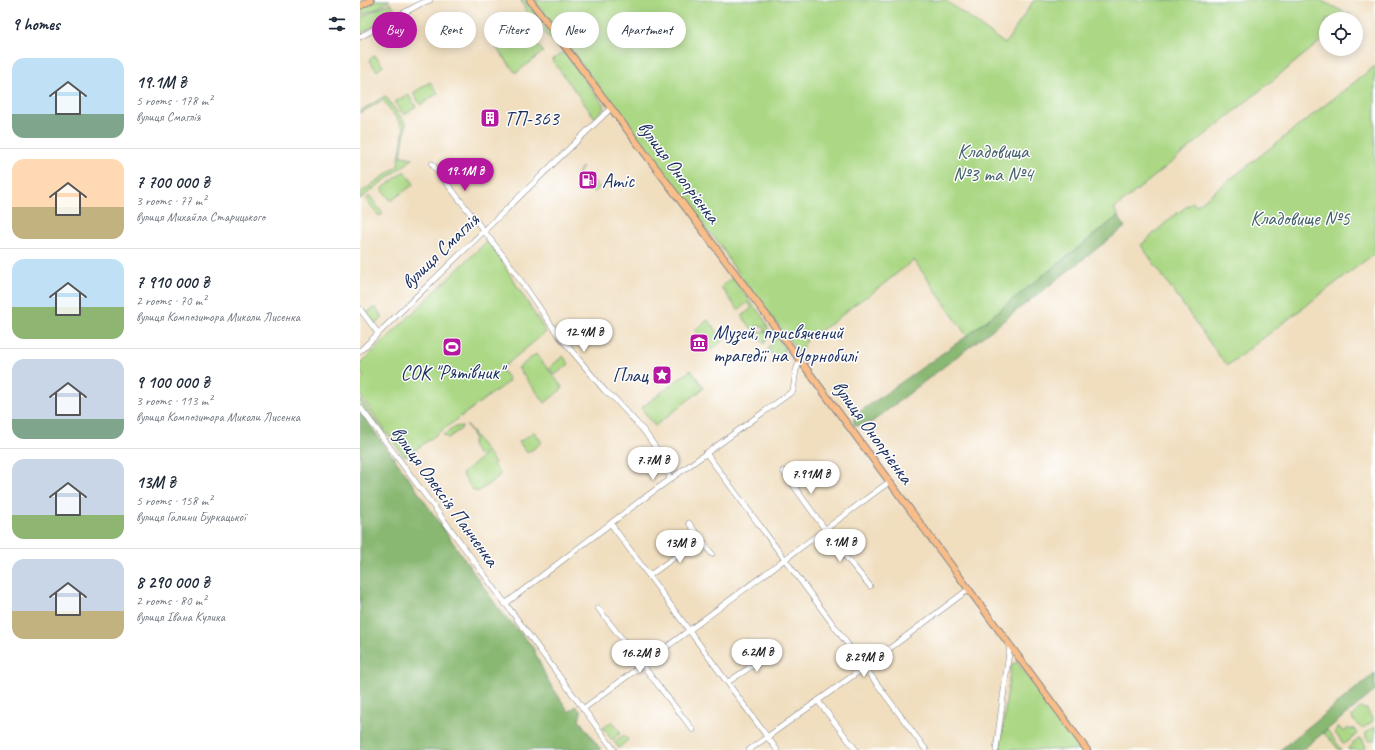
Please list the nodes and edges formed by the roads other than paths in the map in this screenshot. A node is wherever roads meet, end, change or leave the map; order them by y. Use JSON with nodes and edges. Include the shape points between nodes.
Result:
{"nodes":[{"id":1,"x":371,"y":0,"type":"edge"},
{"id":2,"x":430,"y":0,"type":"edge"},
{"id":3,"x":530,"y":0,"type":"edge"},
{"id":4,"x":360,"y":6,"type":"edge"},
{"id":5,"x":360,"y":37,"type":"edge"},
{"id":6,"x":611,"y":108,"type":"junction"},
{"id":7,"x":432,"y":164,"type":"dead end"},
{"id":8,"x":484,"y":231,"type":"junction"},
{"id":9,"x":360,"y":309,"type":"edge"},
{"id":10,"x":378,"y":333,"type":"junction"},
{"id":11,"x":360,"y":351,"type":"edge"},
{"id":12,"x":800,"y":361,"type":"junction"},
{"id":13,"x":360,"y":407,"type":"edge"},
{"id":14,"x":706,"y":453,"type":"junction"},
{"id":15,"x":783,"y":471,"type":"dead end"},
{"id":16,"x":670,"y":479,"type":"junction"},
{"id":17,"x":889,"y":482,"type":"junction"},
{"id":18,"x":689,"y":523,"type":"dead end"},
{"id":19,"x":611,"y":524,"type":"junction"},
{"id":20,"x":825,"y":529,"type":"junction"},
{"id":21,"x":700,"y":538,"type":"junction"},
{"id":22,"x":712,"y":554,"type":"dead end"},
{"id":23,"x":784,"y":559,"type":"junction"},
{"id":24,"x":650,"y":575,"type":"junction"},
{"id":25,"x":870,"y":586,"type":"dead end"},
{"id":26,"x":968,"y":589,"type":"junction"},
{"id":27,"x":505,"y":604,"type":"junction"},
{"id":28,"x":598,"y":608,"type":"dead end"},
{"id":29,"x":689,"y":629,"type":"junction"},
{"id":30,"x":1010,"y":644,"type":"junction"},
{"id":31,"x":776,"y":650,"type":"dead end"},
{"id":32,"x":643,"y":664,"type":"junction"},
{"id":33,"x":865,"y":667,"type":"junction"},
{"id":34,"x":728,"y":682,"type":"junction"},
{"id":35,"x":818,"y":701,"type":"junction"},
{"id":36,"x":583,"y":709,"type":"junction"},
{"id":37,"x":693,"y":730,"type":"dead end"},
{"id":38,"x":767,"y":737,"type":"junction"},
{"id":39,"x":614,"y":750,"type":"edge"},
{"id":40,"x":749,"y":750,"type":"edge"},
{"id":41,"x":777,"y":750,"type":"edge"},
{"id":42,"x":856,"y":750,"type":"edge"},
{"id":43,"x":926,"y":750,"type":"edge"},
{"id":44,"x":996,"y":750,"type":"edge"},
{"id":45,"x":1087,"y":750,"type":"edge"}],
"edges":[{"from":1,"to":4,"type":"main road"},
{"from":2,"to":5,"type":"street"},
{"from":3,"to":6,"type":"main road","name":"вулиця Онопрієнка"},
{"from":6,"to":8,"type":"street","name":"вулиця Смаглія"},
{"from":6,"to":12,"type":"main road","name":"вулиця Онопрієнка"},
{"from":7,"to":8,"type":"street"},
{"from":8,"to":10,"type":"street","name":"вулиця Смаглія"},
{"from":8,"to":16,"type":"street","via":[[556,332],[605,391],[644,431],[665,461]]},
{"from":9,"to":10,"type":"street"},
{"from":10,"to":11,"type":"street","name":"вулиця Смаглія"},
{"from":12,"to":14,"type":"street","via":[[793,391]]},
{"from":12,"to":17,"type":"main road","name":"вулиця Онопрієнка"},
{"from":13,"to":27,"type":"street","name":"вулиця Олексія Панченка"},
{"from":14,"to":16,"type":"street"},
{"from":14,"to":23,"type":"street"},
{"from":15,"to":20,"type":"street"},
{"from":16,"to":19,"type":"street"},
{"from":17,"to":20,"type":"street"},
{"from":17,"to":26,"type":"main road","name":"вулиця Онопрієнка"},
{"from":18,"to":21,"type":"street"},
{"from":19,"to":24,"type":"street"},
{"from":19,"to":27,"type":"street"},
{"from":20,"to":23,"type":"street"},
{"from":20,"to":25,"type":"street"},
{"from":21,"to":22,"type":"street"},
{"from":21,"to":24,"type":"street"},
{"from":23,"to":29,"type":"street"},
{"from":23,"to":33,"type":"street"},
{"from":24,"to":29,"type":"street"},
{"from":26,"to":30,"type":"main road","name":"вулиця Онопрієнка"},
{"from":26,"to":33,"type":"street"},
{"from":27,"to":36,"type":"street","name":"вулиця Олексія Панченка"},
{"from":28,"to":32,"type":"street"},
{"from":29,"to":32,"type":"street"},
{"from":29,"to":34,"type":"street"},
{"from":30,"to":44,"type":"street"},
{"from":30,"to":45,"type":"main road","name":"вулиця Онопрієнка"},
{"from":31,"to":34,"type":"street"},
{"from":32,"to":36,"type":"street"},
{"from":32,"to":37,"type":"street"},
{"from":33,"to":35,"type":"street"},
{"from":33,"to":43,"type":"street"},
{"from":34,"to":38,"type":"street"},
{"from":35,"to":38,"type":"street"},
{"from":35,"to":42,"type":"street"},
{"from":36,"to":39,"type":"street","name":"вулиця Олексія Панченка"},
{"from":38,"to":40,"type":"street"},
{"from":38,"to":41,"type":"street"}]}
